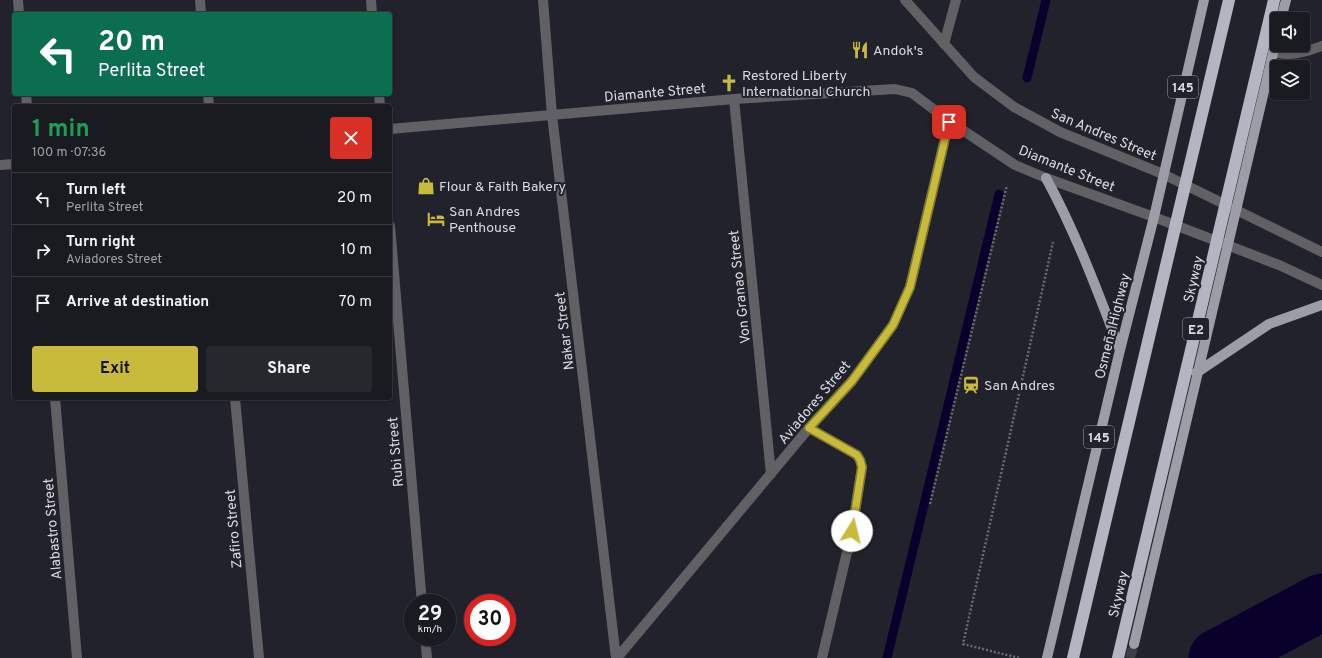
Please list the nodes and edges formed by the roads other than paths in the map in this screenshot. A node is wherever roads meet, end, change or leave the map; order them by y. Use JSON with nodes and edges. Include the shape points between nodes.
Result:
{"nodes":[{"id":1,"x":18,"y":0,"type":"edge"},
{"id":2,"x":200,"y":0,"type":"edge"},
{"id":3,"x":371,"y":0,"type":"edge"},
{"id":4,"x":543,"y":0,"type":"edge"},
{"id":5,"x":905,"y":0,"type":"edge"},
{"id":6,"x":956,"y":0,"type":"edge"},
{"id":7,"x":1204,"y":0,"type":"edge"},
{"id":8,"x":1228,"y":0,"type":"edge"},
{"id":9,"x":1274,"y":0,"type":"edge"},
{"id":10,"x":1286,"y":0,"type":"edge"},
{"id":11,"x":19,"y":12,"type":"edge"},
{"id":12,"x":201,"y":12,"type":"edge"},
{"id":13,"x":372,"y":12,"type":"edge"},
{"id":14,"x":1283,"y":12,"type":"edge"},
{"id":15,"x":944,"y":44,"type":"junction"},
{"id":16,"x":1322,"y":46,"type":"edge"},
{"id":17,"x":1310,"y":50,"type":"edge"},
{"id":18,"x":1273,"y":52,"type":"joint"},
{"id":19,"x":1305,"y":52,"type":"edge"},
{"id":20,"x":734,"y":99,"type":"junction"},
{"id":21,"x":552,"y":115,"type":"junction"},
{"id":22,"x":949,"y":122,"type":"junction"},
{"id":23,"x":392,"y":130,"type":"edge"},
{"id":24,"x":12,"y":164,"type":"edge"},
{"id":25,"x":0,"y":165,"type":"edge"},
{"id":26,"x":1163,"y":174,"type":"junction"},
{"id":27,"x":1046,"y":178,"type":"junction"},
{"id":28,"x":1235,"y":210,"type":"junction"},
{"id":29,"x":1154,"y":216,"type":"junction"},
{"id":30,"x":1228,"y":246,"type":"junction"},
{"id":31,"x":392,"y":250,"type":"edge"},
{"id":32,"x":1322,"y":252,"type":"edge"},
{"id":33,"x":1322,"y":285,"type":"edge"},
{"id":34,"x":1322,"y":305,"type":"edge"},
{"id":35,"x":1120,"y":350,"type":"junction"},
{"id":36,"x":1196,"y":373,"type":"junction"},
{"id":37,"x":54,"y":400,"type":"edge"},
{"id":38,"x":235,"y":400,"type":"edge"},
{"id":39,"x":809,"y":428,"type":"junction"},
{"id":40,"x":771,"y":474,"type":"junction"},
{"id":41,"x":421,"y":594,"type":"edge"},
{"id":42,"x":1134,"y":644,"type":"tunnel mouth"},
{"id":43,"x":426,"y":646,"type":"edge"},
{"id":44,"x":77,"y":658,"type":"edge"},
{"id":45,"x":259,"y":658,"type":"edge"},
{"id":46,"x":427,"y":658,"type":"edge"},
{"id":47,"x":617,"y":658,"type":"edge"},
{"id":48,"x":822,"y":658,"type":"edge"},
{"id":49,"x":1046,"y":658,"type":"edge"},
{"id":50,"x":1073,"y":658,"type":"edge"},
{"id":51,"x":1118,"y":658,"type":"edge"}],
"edges":[{"from":1,"to":11,"type":"street"},
{"from":2,"to":12,"type":"street"},
{"from":3,"to":13,"type":"street"},
{"from":4,"to":21,"type":"street","name":"Nakar Street"},
{"from":5,"to":15,"type":"street","name":"San Andres Street"},
{"from":6,"to":15,"type":"street"},
{"from":7,"to":26,"type":"main road","name":"Osmeña Highway","number":"145"},
{"from":8,"to":50,"type":"highway","name":"Skyway","bridge":true},
{"from":9,"to":51,"type":"highway","name":"Skyway","number":"E2","bridge":true},
{"from":10,"to":14,"type":"main road"},
{"from":15,"to":26,"type":"street","name":"San Andres Street","via":[[974,77],[1014,107],[1060,132]]},
{"from":16,"to":17,"type":"street"},
{"from":18,"to":19,"type":"street","via":[[1289,55]]},
{"from":18,"to":28,"type":"main road"},
{"from":20,"to":21,"type":"street","name":"Diamante Street"},
{"from":20,"to":22,"type":"street","name":"Diamante Street","via":[[895,89],[912,93]]},
{"from":20,"to":40,"type":"street","name":"Von Granao Street"},
{"from":21,"to":23,"type":"street","name":"Diamante Street"},
{"from":21,"to":47,"type":"street","name":"Nakar Street"},
{"from":22,"to":27,"type":"street","name":"Diamante Street","via":[[1012,163]]},
{"from":22,"to":39,"type":"street","name":"Aviadores Street","via":[[910,287],[893,325],[852,381]]},
{"from":24,"to":25,"type":"street"},
{"from":26,"to":28,"type":"street","name":"San Andres Street"},
{"from":26,"to":29,"type":"main road","name":"Osmeña Highway","number":"145"},
{"from":27,"to":29,"type":"street","name":"Diamante Street"},
{"from":27,"to":35,"type":"main road","via":[[1085,258]]},
{"from":28,"to":30,"type":"main road"},
{"from":28,"to":32,"type":"street","name":"San Andres Street"},
{"from":29,"to":30,"type":"street"},
{"from":29,"to":35,"type":"main road","name":"Osmeña Highway","number":"145"},
{"from":30,"to":33,"type":"street"},
{"from":30,"to":36,"type":"main road"},
{"from":31,"to":41,"type":"street","name":"Rubi Street"},
{"from":34,"to":36,"type":"main road","via":[[1268,324]]},
{"from":35,"to":49,"type":"main road","name":"Osmeña Highway","number":"145"},
{"from":36,"to":42,"type":"main road"},
{"from":37,"to":44,"type":"street","name":"Alabastro Street"},
{"from":38,"to":45,"type":"street","name":"Zafiro Street"},
{"from":39,"to":40,"type":"street","name":"Aviadores Street"},
{"from":39,"to":48,"type":"street","via":[[857,455],[862,467],[852,531]]},
{"from":40,"to":47,"type":"street","name":"Aviadores Street"},
{"from":43,"to":46,"type":"street"}]}
